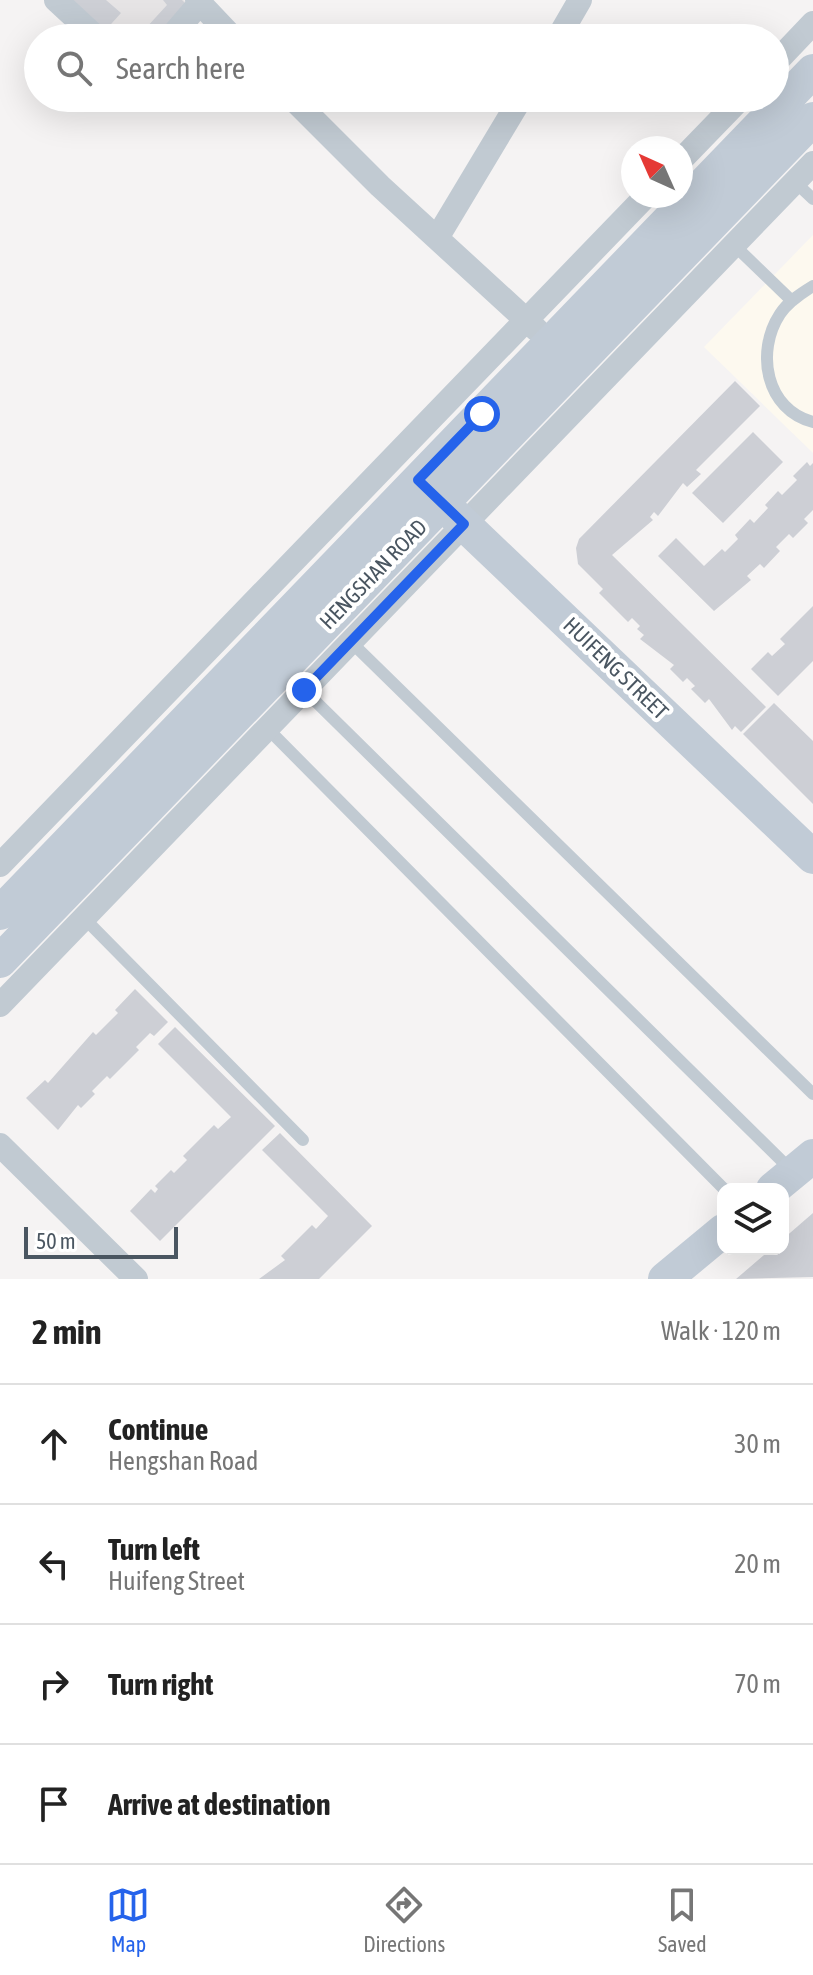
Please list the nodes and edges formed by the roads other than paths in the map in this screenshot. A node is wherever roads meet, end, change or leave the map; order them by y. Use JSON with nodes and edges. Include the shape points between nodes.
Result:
{"nodes":[{"id":1,"x":56,"y":0,"type":"edge"},
{"id":2,"x":580,"y":0,"type":"edge"},
{"id":3,"x":198,"y":2,"type":"edge"},
{"id":4,"x":813,"y":23,"type":"edge"},
{"id":5,"x":82,"y":24,"type":"edge"},
{"id":6,"x":181,"y":24,"type":"edge"},
{"id":7,"x":219,"y":24,"type":"edge"},
{"id":8,"x":566,"y":24,"type":"edge"},
{"id":9,"x":789,"y":48,"type":"edge"},
{"id":10,"x":813,"y":71,"type":"edge"},
{"id":11,"x":789,"y":94,"type":"edge"},
{"id":12,"x":306,"y":112,"type":"edge"},
{"id":13,"x":513,"y":112,"type":"edge"},
{"id":14,"x":727,"y":112,"type":"edge"},
{"id":15,"x":770,"y":112,"type":"edge"},
{"id":16,"x":813,"y":119,"type":"edge"},
{"id":17,"x":693,"y":148,"type":"edge"},
{"id":18,"x":813,"y":163,"type":"edge"},
{"id":19,"x":795,"y":182,"type":"junction"},
{"id":20,"x":813,"y":199,"type":"edge"},
{"id":21,"x":636,"y":208,"type":"edge"},
{"id":22,"x":437,"y":238,"type":"junction"},
{"id":23,"x":734,"y":245,"type":"junction"},
{"id":24,"x":813,"y":286,"type":"edge"},
{"id":25,"x":792,"y":301,"type":"junction"},
{"id":26,"x":538,"y":332,"type":"junction"},
{"id":27,"x":813,"y":422,"type":"edge"},
{"id":28,"x":442,"y":502,"type":"junction"},
{"id":29,"x":351,"y":642,"type":"junction"},
{"id":30,"x":304,"y":690,"type":"junction"},
{"id":31,"x":267,"y":728,"type":"junction"},
{"id":32,"x":813,"y":857,"type":"edge"},
{"id":33,"x":0,"y":865,"type":"edge"},
{"id":34,"x":0,"y":913,"type":"edge"},
{"id":35,"x":84,"y":918,"type":"junction"},
{"id":36,"x":0,"y":961,"type":"edge"},
{"id":37,"x":0,"y":1005,"type":"edge"},
{"id":38,"x":813,"y":1094,"type":"edge"},
{"id":39,"x":303,"y":1140,"type":"dead end"},
{"id":40,"x":0,"y":1145,"type":"edge"},
{"id":41,"x":793,"y":1173,"type":"edge"},
{"id":42,"x":718,"y":1183,"type":"edge"},
{"id":43,"x":717,"y":1236,"type":"edge"},
{"id":44,"x":136,"y":1279,"type":"edge"},
{"id":45,"x":665,"y":1279,"type":"edge"}],
"edges":[{"from":1,"to":5,"type":"street"},
{"from":2,"to":8,"type":"street"},
{"from":3,"to":6,"type":"street"},
{"from":3,"to":7,"type":"street"},
{"from":4,"to":9,"type":"street"},
{"from":10,"to":11,"type":"main road","name":"HENGSHAN ROAD"},
{"from":12,"to":22,"type":"street"},
{"from":13,"to":22,"type":"street"},
{"from":14,"to":17,"type":"street"},
{"from":15,"to":26,"type":"main road","name":"HENGSHAN ROAD"},
{"from":16,"to":28,"type":"main road","name":"HENGSHAN ROAD"},
{"from":18,"to":19,"type":"street"},
{"from":19,"to":20,"type":"lane"},
{"from":19,"to":23,"type":"street"},
{"from":21,"to":26,"type":"street"},
{"from":22,"to":26,"type":"street"},
{"from":23,"to":25,"type":"lane"},
{"from":23,"to":28,"type":"street"},
{"from":24,"to":25,"type":"lane"},
{"from":25,"to":27,"type":"lane","via":[[770,336],[770,383],[780,404]]},
{"from":26,"to":28,"type":"main road","name":"HENGSHAN ROAD"},
{"from":26,"to":33,"type":"street"},
{"from":28,"to":29,"type":"street"},
{"from":28,"to":32,"type":"main road","name":"HUIFENG STREET"},
{"from":28,"to":34,"type":"main road","name":"HENGSHAN ROAD"},
{"from":28,"to":36,"type":"main road","name":"HENGSHAN ROAD"},
{"from":29,"to":30,"type":"street"},
{"from":29,"to":38,"type":"lane"},
{"from":30,"to":31,"type":"street"},
{"from":30,"to":41,"type":"lane"},
{"from":31,"to":35,"type":"street"},
{"from":31,"to":42,"type":"lane"},
{"from":35,"to":37,"type":"street"},
{"from":35,"to":39,"type":"lane"},
{"from":40,"to":44,"type":"street"},
{"from":43,"to":45,"type":"main road"}]}
